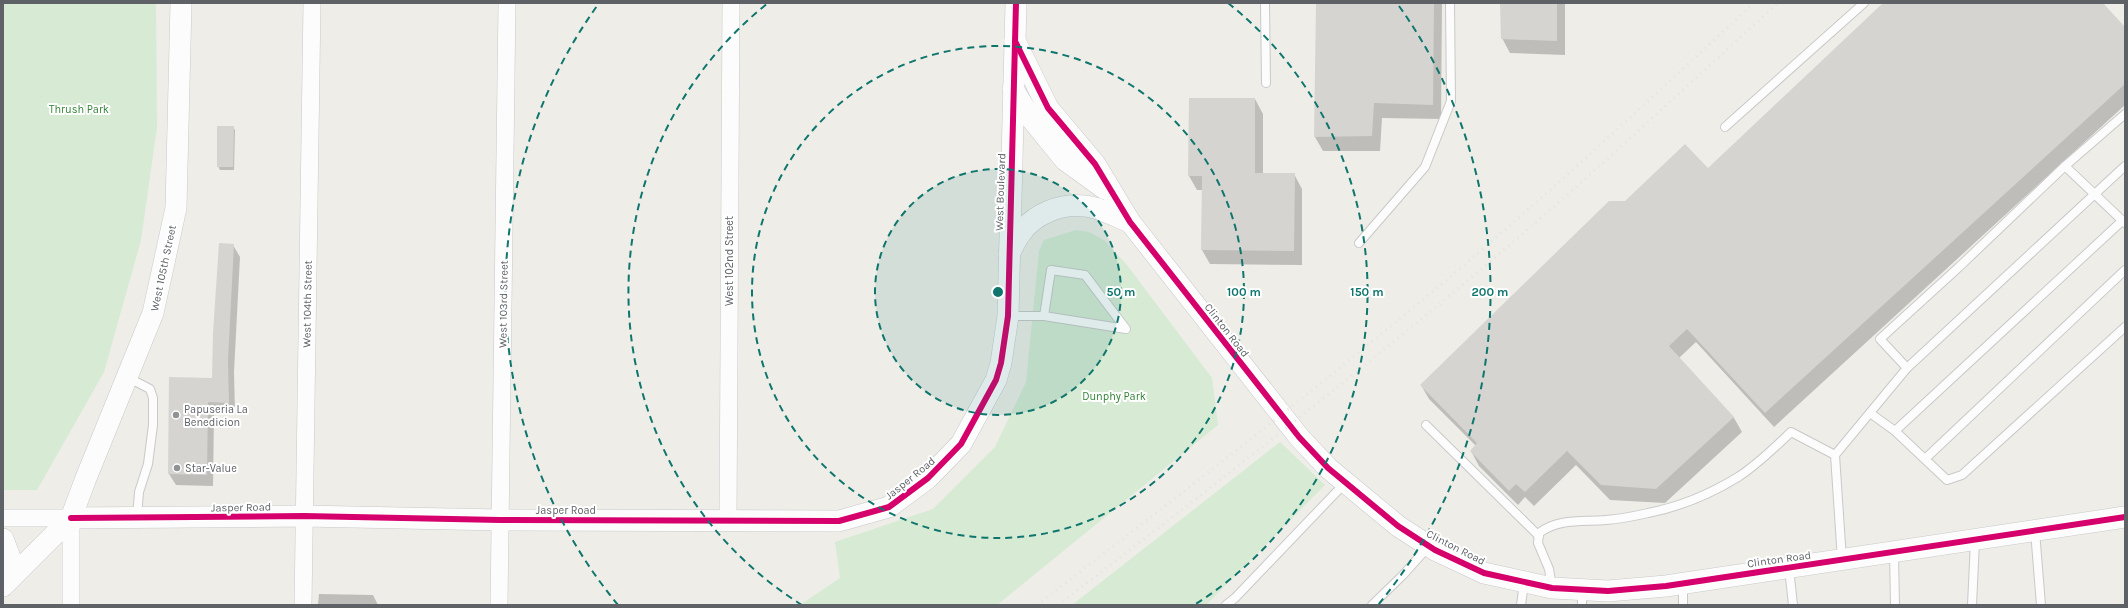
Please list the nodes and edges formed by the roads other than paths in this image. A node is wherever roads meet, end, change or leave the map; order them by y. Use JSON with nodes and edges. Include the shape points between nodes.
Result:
{"nodes":[{"id":1,"x":181,"y":3,"type":"edge"},
{"id":2,"x":312,"y":3,"type":"edge"},
{"id":3,"x":507,"y":3,"type":"edge"},
{"id":4,"x":731,"y":3,"type":"edge"},
{"id":5,"x":1016,"y":3,"type":"edge"},
{"id":6,"x":1265,"y":3,"type":"edge"},
{"id":7,"x":1450,"y":3,"type":"edge"},
{"id":8,"x":1864,"y":3,"type":"edge"},
{"id":9,"x":1015,"y":41,"type":"junction"},
{"id":10,"x":1266,"y":83,"type":"dead end"},
{"id":11,"x":1013,"y":89,"type":"junction"},
{"id":12,"x":1039,"y":112,"type":"junction"},
{"id":13,"x":2125,"y":114,"type":"edge"},
{"id":14,"x":1725,"y":127,"type":"dead end"},
{"id":15,"x":2065,"y":166,"type":"junction"},
{"id":16,"x":2125,"y":166,"type":"edge"},
{"id":17,"x":2095,"y":194,"type":"junction"},
{"id":18,"x":1130,"y":222,"type":"junction"},
{"id":19,"x":2124,"y":222,"type":"edge"},
{"id":20,"x":1359,"y":243,"type":"dead end"},
{"id":21,"x":1008,"y":254,"type":"junction"},
{"id":22,"x":2125,"y":270,"type":"edge"},
{"id":23,"x":1008,"y":316,"type":"junction"},
{"id":24,"x":1044,"y":316,"type":"junction"},
{"id":25,"x":2125,"y":327,"type":"edge"},
{"id":26,"x":1907,"y":368,"type":"junction"},
{"id":27,"x":127,"y":377,"type":"junction"},
{"id":28,"x":996,"y":380,"type":"joint"},
{"id":29,"x":1870,"y":413,"type":"junction"},
{"id":30,"x":1426,"y":425,"type":"dead end"},
{"id":31,"x":1895,"y":431,"type":"junction"},
{"id":32,"x":1835,"y":455,"type":"junction"},
{"id":33,"x":1924,"y":459,"type":"junction"},
{"id":34,"x":1346,"y":483,"type":"junction"},
{"id":35,"x":304,"y":516,"type":"junction"},
{"id":36,"x":2125,"y":517,"type":"edge"},
{"id":37,"x":3,"y":518,"type":"edge"},
{"id":38,"x":71,"y":518,"type":"junction"},
{"id":39,"x":137,"y":518,"type":"junction"},
{"id":40,"x":500,"y":520,"type":"junction"},
{"id":41,"x":728,"y":520,"type":"junction"},
{"id":42,"x":2035,"y":531,"type":"junction"},
{"id":43,"x":1539,"y":536,"type":"junction"},
{"id":44,"x":3,"y":538,"type":"edge"},
{"id":45,"x":1975,"y":540,"type":"junction"},
{"id":46,"x":1429,"y":546,"type":"junction"},
{"id":47,"x":1894,"y":552,"type":"junction"},
{"id":48,"x":1842,"y":560,"type":"junction"},
{"id":49,"x":1788,"y":568,"type":"junction"},
{"id":50,"x":7,"y":582,"type":"edge"},
{"id":51,"x":1524,"y":582,"type":"junction"},
{"id":52,"x":1683,"y":583,"type":"junction"},
{"id":53,"x":1552,"y":588,"type":"junction"},
{"id":54,"x":1582,"y":597,"type":"edge"},
{"id":55,"x":71,"y":605,"type":"edge"},
{"id":56,"x":303,"y":605,"type":"edge"},
{"id":57,"x":499,"y":605,"type":"edge"},
{"id":58,"x":1226,"y":605,"type":"edge"},
{"id":59,"x":1372,"y":605,"type":"edge"},
{"id":60,"x":1521,"y":605,"type":"edge"},
{"id":61,"x":1683,"y":605,"type":"edge"},
{"id":62,"x":1793,"y":605,"type":"edge"},
{"id":63,"x":1894,"y":605,"type":"edge"},
{"id":64,"x":1972,"y":605,"type":"edge"},
{"id":65,"x":2041,"y":605,"type":"edge"}],
"edges":[{"from":1,"to":27,"type":"street","name":"West 105th Street","via":[[176,208],[153,313]]},
{"from":2,"to":35,"type":"street","name":"West 104th Street"},
{"from":3,"to":40,"type":"street","name":"West 103rd Street"},
{"from":4,"to":41,"type":"street","name":"West 102nd Street"},
{"from":5,"to":9,"type":"street","name":"West Boulevard"},
{"from":6,"to":10,"type":"lane"},
{"from":7,"to":20,"type":"lane","via":[[1451,102],[1425,167]]},
{"from":8,"to":14,"type":"lane"},
{"from":9,"to":11,"type":"street","name":"West Boulevard"},
{"from":9,"to":12,"type":"street","name":"Clinton Road"},
{"from":11,"to":12,"type":"street","name":"Clinton Road"},
{"from":11,"to":21,"type":"street","name":"West Boulevard"},
{"from":12,"to":18,"type":"street","name":"Clinton Road","via":[[1066,160],[1111,193]]},
{"from":13,"to":15,"type":"lane"},
{"from":15,"to":17,"type":"lane"},
{"from":15,"to":26,"type":"lane","via":[[1959,268],[1880,339]]},
{"from":16,"to":17,"type":"lane"},
{"from":17,"to":19,"type":"lane"},
{"from":17,"to":26,"type":"lane"},
{"from":18,"to":21,"type":"street","via":[[1084,206],[1066,206],[1048,211],[1035,219],[1021,232]]},
{"from":18,"to":34,"type":"street","name":"Clinton Road","via":[[1279,413],[1328,468]]},
{"from":19,"to":31,"type":"lane"},
{"from":21,"to":23,"type":"street","name":"West Boulevard"},
{"from":22,"to":33,"type":"lane"},
{"from":23,"to":24,"type":"lane"},
{"from":23,"to":28,"type":"street","name":"West Boulevard"},
{"from":24,"to":24,"type":"lane","via":[[1067,319],[1126,329],[1085,275],[1051,270]]},
{"from":25,"to":33,"type":"lane","via":[[1962,475],[1947,480]]},
{"from":26,"to":29,"type":"lane"},
{"from":27,"to":38,"type":"street","name":"West 105th Street"},
{"from":27,"to":39,"type":"lane","via":[[150,389],[153,398],[148,464],[138,492]]},
{"from":28,"to":41,"type":"street","name":"Jasper Road","via":[[961,444],[933,473],[889,507],[838,521]]},
{"from":29,"to":31,"type":"lane"},
{"from":29,"to":32,"type":"lane"},
{"from":30,"to":43,"type":"lane"},
{"from":31,"to":33,"type":"lane"},
{"from":32,"to":43,"type":"lane","via":[[1791,432],[1739,476],[1712,491],[1649,513],[1556,524],[1546,528]]},
{"from":32,"to":48,"type":"lane"},
{"from":34,"to":46,"type":"street","name":"Clinton Road","via":[[1398,526]]},
{"from":34,"to":58,"type":"lane"},
{"from":35,"to":39,"type":"street","name":"Jasper Road"},
{"from":35,"to":40,"type":"street","name":"Jasper Road"},
{"from":35,"to":56,"type":"street","name":"West 104th Street"},
{"from":36,"to":42,"type":"street","name":"Clinton Road"},
{"from":37,"to":38,"type":"street","name":"Jasper Road"},
{"from":38,"to":39,"type":"street","name":"Jasper Road"},
{"from":38,"to":50,"type":"street"},
{"from":38,"to":55,"type":"street"},
{"from":40,"to":41,"type":"street","name":"Jasper Road"},
{"from":40,"to":57,"type":"street","name":"West 103rd Street"},
{"from":42,"to":45,"type":"street","name":"Clinton Road"},
{"from":42,"to":65,"type":"lane"},
{"from":43,"to":53,"type":"lane","via":[[1538,543],[1549,569]]},
{"from":44,"to":50,"type":"street","via":[[12,563]]},
{"from":45,"to":47,"type":"street","name":"Clinton Road"},
{"from":45,"to":64,"type":"lane"},
{"from":46,"to":51,"type":"street","name":"Clinton Road","via":[[1484,573]]},
{"from":46,"to":59,"type":"lane"},
{"from":47,"to":48,"type":"street","name":"Clinton Road"},
{"from":47,"to":63,"type":"lane"},
{"from":48,"to":49,"type":"street","name":"Clinton Road"},
{"from":49,"to":52,"type":"street","name":"Clinton Road"},
{"from":49,"to":62,"type":"lane"},
{"from":51,"to":53,"type":"street","name":"Clinton Road"},
{"from":51,"to":60,"type":"lane"},
{"from":52,"to":54,"type":"street","name":"Clinton Road","via":[[1608,591]]},
{"from":52,"to":61,"type":"lane"},
{"from":53,"to":54,"type":"street","name":"Clinton Road"}]}
